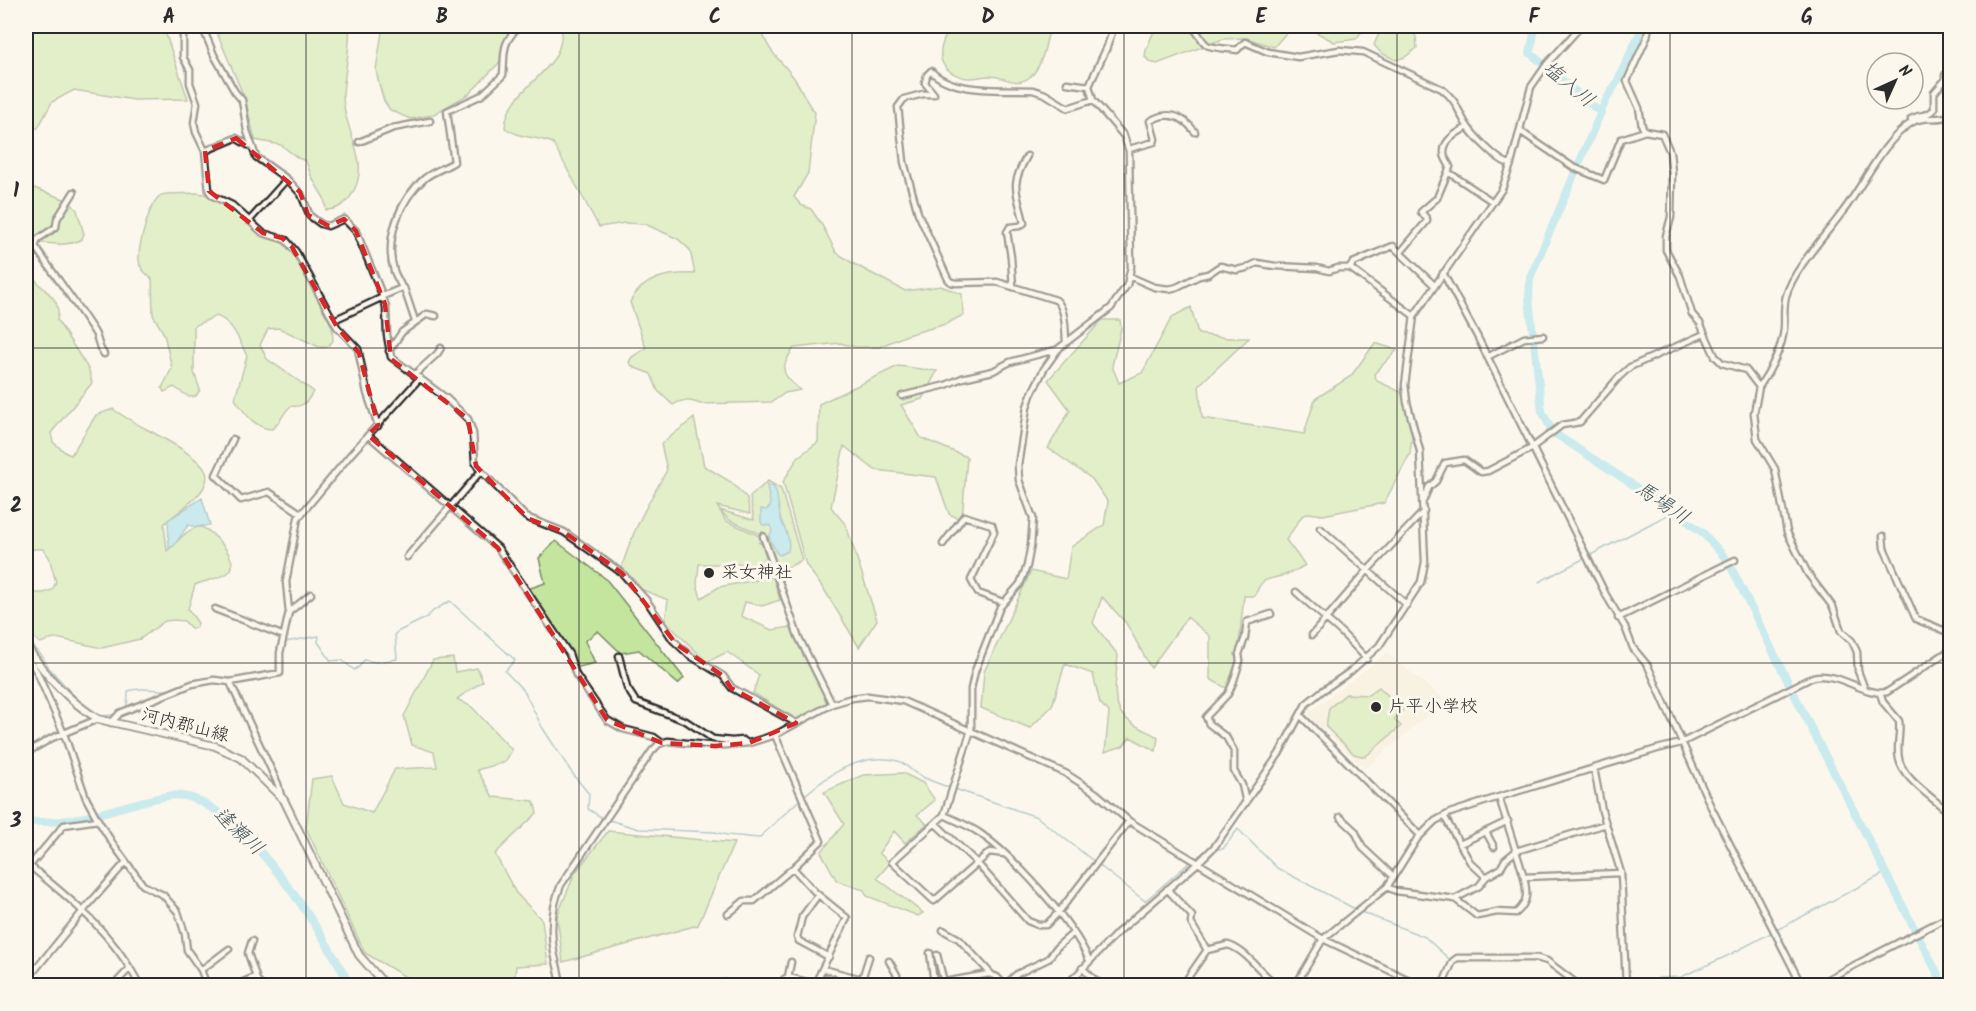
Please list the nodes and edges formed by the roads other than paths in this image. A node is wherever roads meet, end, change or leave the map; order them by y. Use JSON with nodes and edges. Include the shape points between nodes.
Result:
{"nodes":[{"id":1,"x":183,"y":26,"type":"edge"},
{"id":2,"x":202,"y":26,"type":"edge"},
{"id":3,"x":519,"y":26,"type":"edge"},
{"id":4,"x":1114,"y":26,"type":"edge"},
{"id":5,"x":1190,"y":26,"type":"edge"},
{"id":6,"x":1581,"y":26,"type":"edge"},
{"id":7,"x":1649,"y":26,"type":"edge"},
{"id":8,"x":1945,"y":75,"type":"dead end"},
{"id":9,"x":1067,"y":83,"type":"dead end"},
{"id":10,"x":1089,"y":86,"type":"junction"},
{"id":11,"x":1093,"y":100,"type":"junction"},
{"id":12,"x":1950,"y":116,"type":"edge"},
{"id":13,"x":430,"y":121,"type":"dead end"},
{"id":14,"x":1912,"y":122,"type":"junction"},
{"id":15,"x":1468,"y":127,"type":"junction"},
{"id":16,"x":1520,"y":131,"type":"junction"},
{"id":17,"x":1195,"y":132,"type":"dead end"},
{"id":18,"x":1645,"y":132,"type":"junction"},
{"id":19,"x":359,"y":142,"type":"dead end"},
{"id":20,"x":251,"y":144,"type":"junction"},
{"id":21,"x":1129,"y":149,"type":"junction"},
{"id":22,"x":205,"y":151,"type":"junction"},
{"id":23,"x":1027,"y":156,"type":"dead end"},
{"id":24,"x":1511,"y":164,"type":"junction"},
{"id":25,"x":1448,"y":172,"type":"junction"},
{"id":26,"x":287,"y":179,"type":"junction"},
{"id":27,"x":74,"y":192,"type":"dead end"},
{"id":28,"x":1493,"y":202,"type":"junction"},
{"id":29,"x":249,"y":221,"type":"junction"},
{"id":30,"x":1401,"y":252,"type":"junction"},
{"id":31,"x":1350,"y":268,"type":"junction"},
{"id":32,"x":1443,"y":273,"type":"junction"},
{"id":33,"x":1130,"y":276,"type":"junction"},
{"id":34,"x":1434,"y":285,"type":"junction"},
{"id":35,"x":1013,"y":286,"type":"junction"},
{"id":36,"x":404,"y":288,"type":"dead end"},
{"id":37,"x":383,"y":297,"type":"junction"},
{"id":38,"x":436,"y":316,"type":"dead end"},
{"id":39,"x":1414,"y":316,"type":"junction"},
{"id":40,"x":334,"y":320,"type":"junction"},
{"id":41,"x":415,"y":321,"type":"junction"},
{"id":42,"x":1704,"y":334,"type":"junction"},
{"id":43,"x":1544,"y":336,"type":"dead end"},
{"id":44,"x":1066,"y":341,"type":"junction"},
{"id":45,"x":441,"y":348,"type":"dead end"},
{"id":46,"x":1059,"y":348,"type":"junction"},
{"id":47,"x":389,"y":351,"type":"junction"},
{"id":48,"x":104,"y":354,"type":"dead end"},
{"id":49,"x":1487,"y":357,"type":"junction"},
{"id":50,"x":414,"y":375,"type":"junction"},
{"id":51,"x":420,"y":378,"type":"junction"},
{"id":52,"x":1759,"y":387,"type":"junction"},
{"id":53,"x":902,"y":396,"type":"dead end"},
{"id":54,"x":378,"y":426,"type":"junction"},
{"id":55,"x":368,"y":435,"type":"junction"},
{"id":56,"x":233,"y":439,"type":"dead end"},
{"id":57,"x":1532,"y":447,"type":"junction"},
{"id":58,"x":481,"y":471,"type":"junction"},
{"id":59,"x":1423,"y":501,"type":"junction"},
{"id":60,"x":450,"y":507,"type":"junction"},
{"id":61,"x":1424,"y":511,"type":"junction"},
{"id":62,"x":302,"y":514,"type":"junction"},
{"id":63,"x":1320,"y":528,"type":"dead end"},
{"id":64,"x":763,"y":536,"type":"dead end"},
{"id":65,"x":1883,"y":537,"type":"dead end"},
{"id":66,"x":943,"y":543,"type":"dead end"},
{"id":67,"x":407,"y":557,"type":"dead end"},
{"id":68,"x":1735,"y":560,"type":"dead end"},
{"id":69,"x":1368,"y":570,"type":"junction"},
{"id":70,"x":1296,"y":592,"type":"dead end"},
{"id":71,"x":311,"y":594,"type":"dead end"},
{"id":72,"x":1003,"y":602,"type":"junction"},
{"id":73,"x":1407,"y":605,"type":"junction"},
{"id":74,"x":215,"y":609,"type":"dead end"},
{"id":75,"x":289,"y":612,"type":"junction"},
{"id":76,"x":1272,"y":614,"type":"dead end"},
{"id":77,"x":1327,"y":618,"type":"junction"},
{"id":78,"x":1618,"y":618,"type":"junction"},
{"id":79,"x":1950,"y":633,"type":"edge"},
{"id":80,"x":1312,"y":635,"type":"dead end"},
{"id":81,"x":284,"y":636,"type":"junction"},
{"id":82,"x":27,"y":650,"type":"edge"},
{"id":83,"x":1950,"y":650,"type":"edge"},
{"id":84,"x":619,"y":656,"type":"dead end"},
{"id":85,"x":1366,"y":658,"type":"junction"},
{"id":86,"x":230,"y":682,"type":"junction"},
{"id":87,"x":1864,"y":687,"type":"junction"},
{"id":88,"x":1880,"y":693,"type":"junction"},
{"id":89,"x":832,"y":704,"type":"junction"},
{"id":90,"x":1300,"y":715,"type":"junction"},
{"id":91,"x":98,"y":719,"type":"junction"},
{"id":92,"x":111,"y":723,"type":"junction"},
{"id":93,"x":796,"y":723,"type":"junction"},
{"id":94,"x":971,"y":730,"type":"junction"},
{"id":95,"x":64,"y":734,"type":"junction"},
{"id":96,"x":775,"y":735,"type":"junction"},
{"id":97,"x":662,"y":743,"type":"junction"},
{"id":98,"x":747,"y":743,"type":"junction"},
{"id":99,"x":1681,"y":743,"type":"junction"},
{"id":100,"x":26,"y":751,"type":"edge"},
{"id":101,"x":1594,"y":768,"type":"junction"},
{"id":102,"x":281,"y":796,"type":"junction"},
{"id":103,"x":1499,"y":797,"type":"junction"},
{"id":104,"x":1246,"y":803,"type":"junction"},
{"id":105,"x":1950,"y":814,"type":"edge"},
{"id":106,"x":944,"y":815,"type":"junction"},
{"id":107,"x":1444,"y":816,"type":"junction"},
{"id":108,"x":1340,"y":817,"type":"dead end"},
{"id":109,"x":98,"y":820,"type":"junction"},
{"id":110,"x":1129,"y":821,"type":"junction"},
{"id":111,"x":1508,"y":821,"type":"junction"},
{"id":112,"x":936,"y":824,"type":"junction"},
{"id":113,"x":1606,"y":824,"type":"junction"},
{"id":114,"x":1486,"y":832,"type":"junction"},
{"id":115,"x":1420,"y":835,"type":"junction"},
{"id":116,"x":1460,"y":844,"type":"junction"},
{"id":117,"x":1494,"y":848,"type":"dead end"},
{"id":118,"x":1516,"y":851,"type":"junction"},
{"id":119,"x":1005,"y":854,"type":"junction"},
{"id":120,"x":126,"y":862,"type":"junction"},
{"id":121,"x":976,"y":863,"type":"junction"},
{"id":122,"x":1198,"y":863,"type":"junction"},
{"id":123,"x":27,"y":866,"type":"edge"},
{"id":124,"x":793,"y":868,"type":"junction"},
{"id":125,"x":1621,"y":873,"type":"junction"},
{"id":126,"x":1393,"y":876,"type":"junction"},
{"id":127,"x":1486,"y":877,"type":"junction"},
{"id":128,"x":1524,"y":877,"type":"junction"},
{"id":129,"x":1386,"y":887,"type":"junction"},
{"id":130,"x":1167,"y":889,"type":"junction"},
{"id":131,"x":818,"y":895,"type":"junction"},
{"id":132,"x":1455,"y":899,"type":"junction"},
{"id":133,"x":83,"y":911,"type":"junction"},
{"id":134,"x":1058,"y":913,"type":"junction"},
{"id":135,"x":728,"y":915,"type":"dead end"},
{"id":136,"x":1950,"y":916,"type":"edge"},
{"id":137,"x":943,"y":930,"type":"dead end"},
{"id":138,"x":1072,"y":934,"type":"junction"},
{"id":139,"x":1323,"y":939,"type":"junction"},
{"id":140,"x":252,"y":941,"type":"dead end"},
{"id":141,"x":229,"y":949,"type":"dead end"},
{"id":142,"x":1207,"y":950,"type":"junction"},
{"id":143,"x":930,"y":953,"type":"dead end"},
{"id":144,"x":937,"y":955,"type":"dead end"},
{"id":145,"x":829,"y":957,"type":"junction"},
{"id":146,"x":870,"y":957,"type":"dead end"},
{"id":147,"x":1089,"y":960,"type":"junction"},
{"id":148,"x":889,"y":961,"type":"dead end"},
{"id":149,"x":791,"y":962,"type":"dead end"},
{"id":150,"x":129,"y":968,"type":"junction"},
{"id":151,"x":1082,"y":968,"type":"junction"},
{"id":152,"x":823,"y":969,"type":"junction"},
{"id":153,"x":201,"y":970,"type":"junction"},
{"id":154,"x":992,"y":975,"type":"junction"},
{"id":155,"x":256,"y":977,"type":"junction"},
{"id":156,"x":788,"y":977,"type":"junction"},
{"id":157,"x":1073,"y":978,"type":"junction"},
{"id":158,"x":862,"y":979,"type":"junction"},
{"id":159,"x":26,"y":981,"type":"edge"},
{"id":160,"x":944,"y":982,"type":"junction"},
{"id":161,"x":724,"y":983,"type":"dead end"},
{"id":162,"x":934,"y":983,"type":"junction"},
{"id":163,"x":1412,"y":983,"type":"edge"},
{"id":164,"x":815,"y":985,"type":"edge"},
{"id":165,"x":1005,"y":985,"type":"edge"},
{"id":166,"x":113,"y":986,"type":"edge"},
{"id":167,"x":140,"y":986,"type":"edge"},
{"id":168,"x":207,"y":986,"type":"edge"},
{"id":169,"x":234,"y":986,"type":"edge"},
{"id":170,"x":261,"y":986,"type":"edge"},
{"id":171,"x":386,"y":986,"type":"edge"},
{"id":172,"x":561,"y":986,"type":"edge"},
{"id":173,"x":733,"y":986,"type":"edge"},
{"id":174,"x":782,"y":986,"type":"edge"},
{"id":175,"x":889,"y":986,"type":"edge"},
{"id":176,"x":897,"y":986,"type":"edge"},
{"id":177,"x":909,"y":986,"type":"edge"},
{"id":178,"x":1066,"y":986,"type":"edge"},
{"id":179,"x":1081,"y":986,"type":"edge"},
{"id":180,"x":1106,"y":986,"type":"edge"},
{"id":181,"x":1182,"y":986,"type":"edge"},
{"id":182,"x":1279,"y":986,"type":"edge"},
{"id":183,"x":1295,"y":986,"type":"edge"},
{"id":184,"x":1422,"y":986,"type":"edge"},
{"id":185,"x":1442,"y":986,"type":"edge"},
{"id":186,"x":1580,"y":986,"type":"edge"},
{"id":187,"x":1626,"y":986,"type":"edge"},
{"id":188,"x":1802,"y":986,"type":"edge"},
{"id":189,"x":1814,"y":986,"type":"edge"}],
"edges":[{"from":1,"to":22,"type":"street","via":[[183,57],[197,104],[194,123]]},
{"from":2,"to":20,"type":"street","via":[[214,55],[242,100]]},
{"from":3,"to":37,"type":"street","via":[[504,45],[503,75],[482,95],[447,111],[455,159],[424,179],[403,204],[392,242],[394,272],[402,288]]},
{"from":4,"to":10,"type":"street"},
{"from":5,"to":15,"type":"street","via":[[1213,48],[1238,50],[1245,42],[1298,57],[1339,50],[1363,52],[1442,89],[1452,97]]},
{"from":6,"to":16,"type":"street","via":[[1531,87]]},
{"from":7,"to":18,"type":"street","via":[[1627,81]]},
{"from":8,"to":14,"type":"street","via":[[1934,93],[1934,109],[1914,117]]},
{"from":9,"to":10,"type":"street"},
{"from":10,"to":11,"type":"street"},
{"from":11,"to":21,"type":"street","via":[[1124,136]]},
{"from":11,"to":35,"type":"street","via":[[1068,108],[1042,92],[971,88],[941,81],[931,71],[925,83],[934,94],[904,99],[899,104],[904,162],[918,213],[948,279],[956,283],[997,282]]},
{"from":12,"to":14,"type":"street"},
{"from":13,"to":19,"type":"street","via":[[393,128]]},
{"from":14,"to":52,"type":"street","via":[[1877,160],[1790,286],[1782,339]]},
{"from":15,"to":24,"type":"street","via":[[1498,157]]},
{"from":15,"to":25,"type":"street","via":[[1454,135],[1444,148]]},
{"from":16,"to":18,"type":"street","via":[[1573,167],[1600,179],[1605,179],[1621,139]]},
{"from":16,"to":24,"type":"street"},
{"from":17,"to":21,"type":"street","via":[[1182,118],[1167,115],[1150,122],[1154,142]]},
{"from":18,"to":42,"type":"street","via":[[1662,134],[1670,152],[1671,217],[1666,250]]},
{"from":20,"to":22,"type":"street","via":[[236,138]]},
{"from":20,"to":26,"type":"street","via":[[260,162]]},
{"from":21,"to":33,"type":"street"},
{"from":22,"to":29,"type":"street","via":[[209,191]]},
{"from":23,"to":35,"type":"street","via":[[1015,185],[1024,223],[1010,227],[1007,232]]},
{"from":24,"to":28,"type":"street"},
{"from":25,"to":28,"type":"street"},
{"from":25,"to":30,"type":"street","via":[[1437,198],[1421,212],[1426,221]]},
{"from":26,"to":29,"type":"street"},
{"from":26,"to":37,"type":"street","via":[[317,222],[328,226],[344,219],[353,227]]},
{"from":27,"to":48,"type":"street","via":[[56,227],[38,239],[35,246],[78,306]]},
{"from":28,"to":32,"type":"street"},
{"from":29,"to":40,"type":"street","via":[[263,233],[282,238],[292,247]]},
{"from":30,"to":31,"type":"street","via":[[1395,246],[1389,247],[1353,262]]},
{"from":30,"to":34,"type":"street"},
{"from":31,"to":33,"type":"street","via":[[1329,271],[1257,263],[1237,270],[1220,266],[1169,289]]},
{"from":31,"to":39,"type":"street"},
{"from":32,"to":34,"type":"street"},
{"from":32,"to":49,"type":"street"},
{"from":33,"to":44,"type":"street","via":[[1111,308]]},
{"from":34,"to":39,"type":"street"},
{"from":35,"to":44,"type":"street","via":[[1058,301]]},
{"from":36,"to":41,"type":"street"},
{"from":37,"to":40,"type":"street"},
{"from":37,"to":47,"type":"street"},
{"from":38,"to":41,"type":"street","via":[[427,314]]},
{"from":39,"to":59,"type":"street","via":[[1405,385],[1419,441]]},
{"from":40,"to":54,"type":"street","via":[[359,353]]},
{"from":41,"to":47,"type":"street"},
{"from":42,"to":52,"type":"street","via":[[1722,363],[1746,370]]},
{"from":42,"to":57,"type":"street","via":[[1630,367],[1583,420],[1565,424]]},
{"from":43,"to":49,"type":"street","via":[[1524,338]]},
{"from":44,"to":46,"type":"street"},
{"from":45,"to":50,"type":"street"},
{"from":46,"to":53,"type":"street"},
{"from":46,"to":72,"type":"street","via":[[1039,378],[1027,407],[1018,475],[1033,518],[1031,545],[1021,582]]},
{"from":47,"to":50,"type":"street","via":[[393,361]]},
{"from":49,"to":57,"type":"street"},
{"from":50,"to":51,"type":"street"},
{"from":51,"to":54,"type":"street"},
{"from":51,"to":58,"type":"street","via":[[468,419],[475,462]]},
{"from":52,"to":87,"type":"street","via":[[1754,413],[1757,439],[1775,469],[1786,532],[1808,574],[1833,607],[1841,631],[1852,641]]},
{"from":54,"to":55,"type":"street"},
{"from":55,"to":60,"type":"street"},
{"from":55,"to":62,"type":"street"},
{"from":56,"to":62,"type":"street","via":[[216,475],[241,500],[269,492]]},
{"from":57,"to":59,"type":"street","via":[[1486,472],[1464,460],[1448,461]]},
{"from":57,"to":78,"type":"street"},
{"from":58,"to":60,"type":"street"},
{"from":58,"to":93,"type":"street","via":[[526,517],[564,532],[622,573],[689,655],[723,676],[734,689]]},
{"from":59,"to":61,"type":"street"},
{"from":60,"to":67,"type":"street"},
{"from":60,"to":97,"type":"street","via":[[503,554],[566,648],[582,684],[607,720]]},
{"from":61,"to":69,"type":"street"},
{"from":61,"to":73,"type":"street","via":[[1424,574]]},
{"from":62,"to":75,"type":"street","via":[[296,524],[286,582]]},
{"from":63,"to":69,"type":"street"},
{"from":64,"to":89,"type":"street","via":[[798,636]]},
{"from":65,"to":79,"type":"street","via":[[1884,548],[1914,616]]},
{"from":66,"to":72,"type":"street","via":[[964,516],[992,525],[994,532],[971,580],[978,593]]},
{"from":68,"to":78,"type":"street"},
{"from":69,"to":73,"type":"street"},
{"from":69,"to":77,"type":"street"},
{"from":70,"to":77,"type":"street"},
{"from":71,"to":75,"type":"street"},
{"from":72,"to":94,"type":"street","via":[[972,680]]},
{"from":73,"to":85,"type":"street"},
{"from":74,"to":81,"type":"street"},
{"from":75,"to":81,"type":"street"},
{"from":76,"to":104,"type":"street","via":[[1247,622],[1233,683],[1206,717],[1234,751],[1234,771]]},
{"from":77,"to":80,"type":"street"},
{"from":77,"to":85,"type":"street"},
{"from":78,"to":99,"type":"street","via":[[1633,648],[1648,666]]},
{"from":81,"to":86,"type":"street","via":[[280,673]]},
{"from":82,"to":91,"type":"main road","name":"河内郡山線","via":[[62,691]]},
{"from":82,"to":95,"type":"street"},
{"from":83,"to":88,"type":"street","via":[[1894,689]]},
{"from":84,"to":98,"type":"street","via":[[627,688],[636,702],[686,721],[713,739]]},
{"from":85,"to":90,"type":"street","via":[[1312,698]]},
{"from":86,"to":92,"type":"street","via":[[192,684],[120,713]]},
{"from":86,"to":102,"type":"street"},
{"from":87,"to":88,"type":"street"},
{"from":87,"to":99,"type":"street","via":[[1824,675],[1813,677]]},
{"from":88,"to":105,"type":"street","via":[[1899,721],[1902,765],[1920,788]]},
{"from":89,"to":93,"type":"street"},
{"from":89,"to":94,"type":"street","via":[[860,697],[889,698]]},
{"from":90,"to":104,"type":"street"},
{"from":90,"to":115,"type":"street"},
{"from":91,"to":92,"type":"main road","name":"河内郡山線"},
{"from":91,"to":95,"type":"street"},
{"from":92,"to":102,"type":"main road","name":"河内郡山線","via":[[230,752]]},
{"from":93,"to":96,"type":"street"},
{"from":94,"to":106,"type":"street"},
{"from":94,"to":110,"type":"street","via":[[1065,773]]},
{"from":95,"to":100,"type":"street"},
{"from":95,"to":109,"type":"street"},
{"from":96,"to":98,"type":"street"},
{"from":96,"to":124,"type":"street","via":[[821,841]]},
{"from":97,"to":98,"type":"street"},
{"from":97,"to":172,"type":"street","via":[[640,766],[561,885],[552,915]]},
{"from":99,"to":101,"type":"street"},
{"from":99,"to":188,"type":"street"},
{"from":101,"to":103,"type":"street"},
{"from":101,"to":113,"type":"street"},
{"from":102,"to":171,"type":"main road","name":"河内郡山線","via":[[358,955]]},
{"from":103,"to":107,"type":"street"},
{"from":103,"to":111,"type":"street"},
{"from":104,"to":122,"type":"street"},
{"from":106,"to":112,"type":"street"},
{"from":106,"to":119,"type":"street","via":[[978,832]]},
{"from":107,"to":115,"type":"street"},
{"from":107,"to":116,"type":"street"},
{"from":108,"to":126,"type":"street","via":[[1355,831],[1363,848]]},
{"from":109,"to":120,"type":"street"},
{"from":109,"to":123,"type":"street","via":[[64,825]]},
{"from":110,"to":122,"type":"street"},
{"from":110,"to":134,"type":"street"},
{"from":111,"to":114,"type":"street"},
{"from":111,"to":118,"type":"street"},
{"from":112,"to":121,"type":"street"},
{"from":112,"to":121,"type":"street","via":[[892,862],[933,901]]},
{"from":113,"to":118,"type":"street"},
{"from":113,"to":125,"type":"street"},
{"from":114,"to":116,"type":"street"},
{"from":114,"to":117,"type":"street"},
{"from":115,"to":126,"type":"street"},
{"from":116,"to":127,"type":"street","via":[[1470,862]]},
{"from":118,"to":127,"type":"street","via":[[1500,869]]},
{"from":118,"to":128,"type":"street"},
{"from":119,"to":121,"type":"street","via":[[992,852]]},
{"from":119,"to":134,"type":"street"},
{"from":120,"to":133,"type":"street"},
{"from":120,"to":153,"type":"street","via":[[143,885],[163,895],[178,912],[187,950]]},
{"from":121,"to":134,"type":"street","via":[[1031,923],[1046,925]]},
{"from":122,"to":130,"type":"street"},
{"from":122,"to":139,"type":"street"},
{"from":123,"to":133,"type":"street"},
{"from":124,"to":131,"type":"street"},
{"from":124,"to":135,"type":"street","via":[[754,900],[744,901]]},
{"from":125,"to":128,"type":"street"},
{"from":125,"to":187,"type":"street"},
{"from":126,"to":129,"type":"street"},
{"from":127,"to":132,"type":"street","via":[[1479,886]]},
{"from":128,"to":132,"type":"street","via":[[1528,897],[1516,913],[1477,916]]},
{"from":129,"to":132,"type":"street"},
{"from":129,"to":139,"type":"street"},
{"from":130,"to":142,"type":"street","via":[[1192,916],[1191,923]]},
{"from":130,"to":147,"type":"street"},
{"from":131,"to":145,"type":"street","via":[[847,918]]},
{"from":131,"to":145,"type":"street","via":[[802,919],[797,938]]},
{"from":133,"to":150,"type":"street"},
{"from":133,"to":159,"type":"street"},
{"from":134,"to":138,"type":"street"},
{"from":136,"to":189,"type":"street"},
{"from":137,"to":154,"type":"street","via":[[959,939]]},
{"from":138,"to":147,"type":"street"},
{"from":138,"to":165,"type":"street","via":[[1048,959],[1017,974]]},
{"from":139,"to":163,"type":"street"},
{"from":139,"to":183,"type":"street"},
{"from":140,"to":155,"type":"street","via":[[248,953]]},
{"from":141,"to":153,"type":"street"},
{"from":142,"to":181,"type":"street"},
{"from":142,"to":182,"type":"street","via":[[1232,946]]},
{"from":143,"to":162,"type":"street"},
{"from":144,"to":160,"type":"street"},
{"from":145,"to":152,"type":"street"},
{"from":146,"to":158,"type":"street"},
{"from":147,"to":151,"type":"street"},
{"from":148,"to":176,"type":"street","via":[[897,975]]},
{"from":149,"to":156,"type":"street"},
{"from":150,"to":166,"type":"street"},
{"from":150,"to":167,"type":"street"},
{"from":151,"to":157,"type":"street"},
{"from":151,"to":180,"type":"street"},
{"from":152,"to":158,"type":"street"},
{"from":152,"to":164,"type":"street"},
{"from":153,"to":168,"type":"street"},
{"from":154,"to":160,"type":"street"},
{"from":154,"to":165,"type":"street"},
{"from":155,"to":169,"type":"street"},
{"from":155,"to":170,"type":"street"},
{"from":156,"to":164,"type":"street"},
{"from":156,"to":174,"type":"street"},
{"from":157,"to":178,"type":"street"},
{"from":157,"to":179,"type":"street"},
{"from":158,"to":175,"type":"street"},
{"from":160,"to":162,"type":"street"},
{"from":161,"to":173,"type":"street"},
{"from":162,"to":177,"type":"street"},
{"from":163,"to":184,"type":"street"},
{"from":185,"to":186,"type":"street","via":[[1457,958],[1513,957],[1541,958]]}]}
